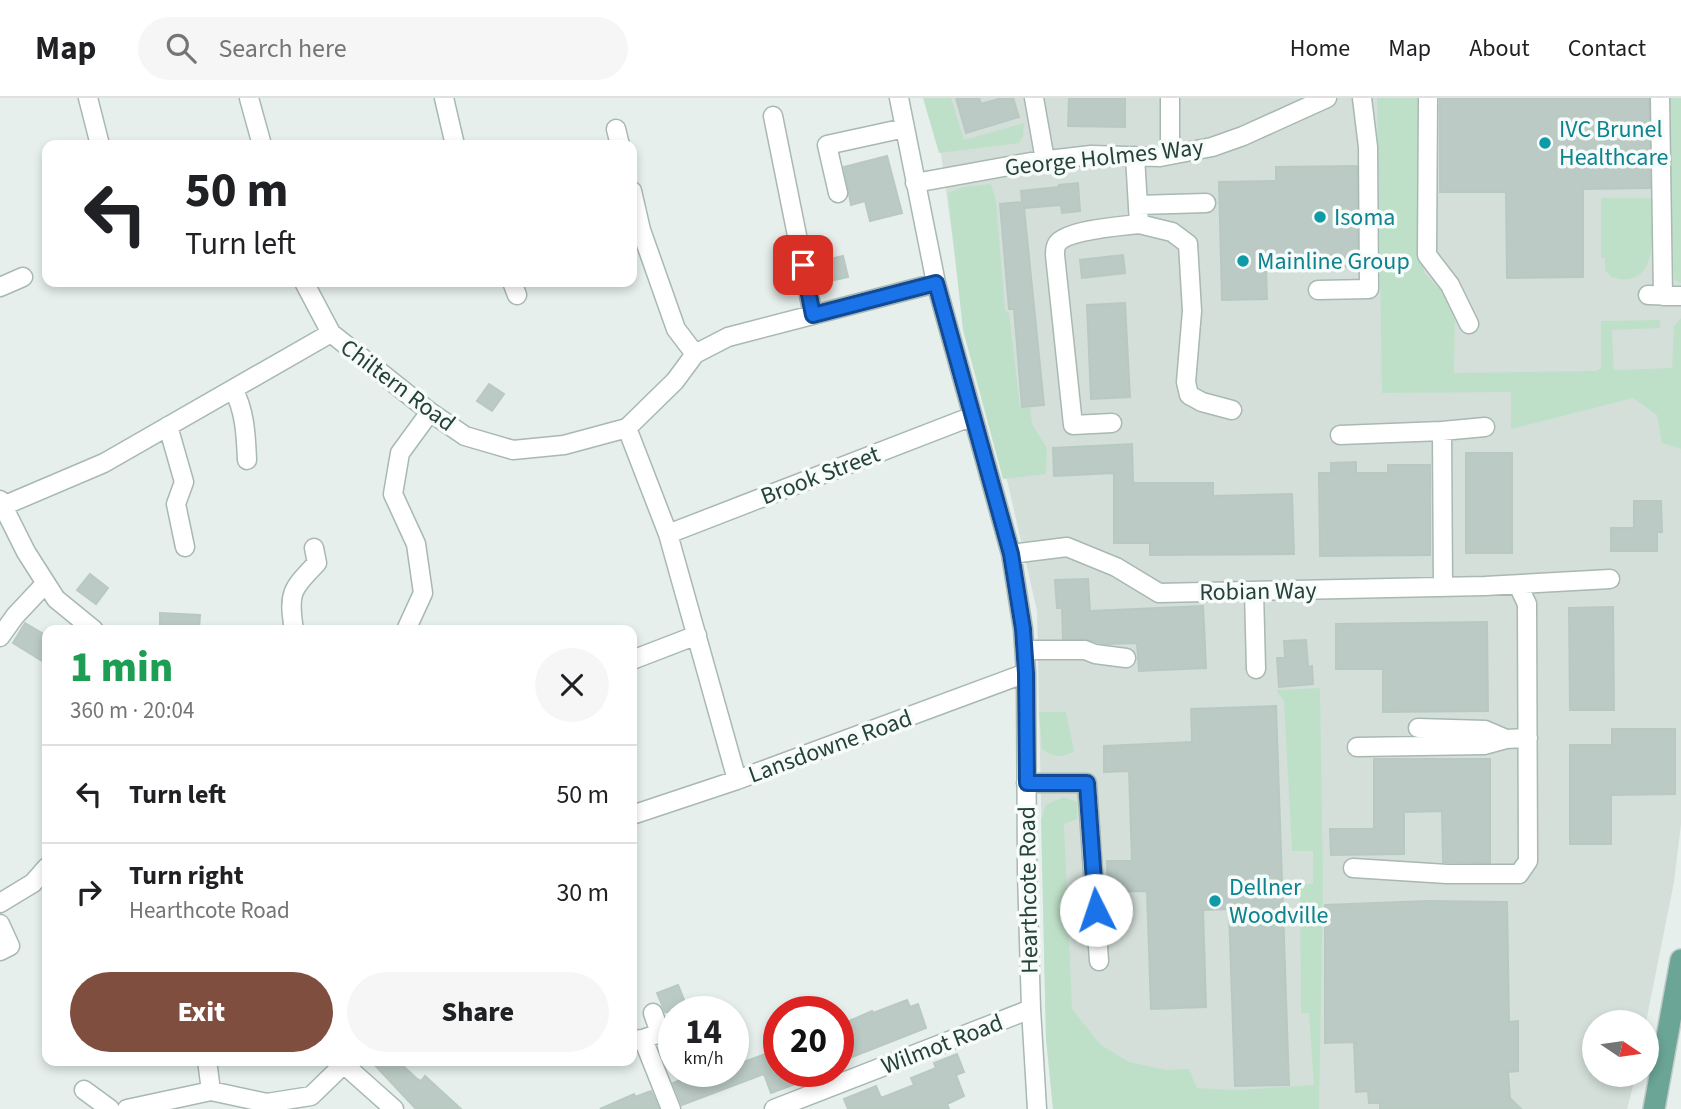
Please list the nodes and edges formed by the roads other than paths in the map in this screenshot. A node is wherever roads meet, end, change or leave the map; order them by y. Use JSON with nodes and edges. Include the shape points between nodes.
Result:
{"nodes":[{"id":1,"x":88,"y":98,"type":"edge"},
{"id":2,"x":249,"y":98,"type":"edge"},
{"id":3,"x":444,"y":98,"type":"edge"},
{"id":4,"x":899,"y":98,"type":"edge"},
{"id":5,"x":1034,"y":98,"type":"edge"},
{"id":6,"x":1170,"y":98,"type":"edge"},
{"id":7,"x":1327,"y":98,"type":"edge"},
{"id":8,"x":1362,"y":98,"type":"edge"},
{"id":9,"x":1428,"y":98,"type":"edge"},
{"id":10,"x":1660,"y":98,"type":"edge"},
{"id":11,"x":773,"y":116,"type":"dead end"},
{"id":12,"x":905,"y":128,"type":"junction"},
{"id":13,"x":99,"y":140,"type":"edge"},
{"id":14,"x":261,"y":140,"type":"edge"},
{"id":15,"x":454,"y":140,"type":"edge"},
{"id":16,"x":1170,"y":155,"type":"junction"},
{"id":17,"x":1135,"y":156,"type":"junction"},
{"id":18,"x":1045,"y":160,"type":"junction"},
{"id":19,"x":915,"y":183,"type":"junction"},
{"id":20,"x":838,"y":193,"type":"dead end"},
{"id":21,"x":1206,"y":203,"type":"dead end"},
{"id":22,"x":1138,"y":205,"type":"junction"},
{"id":23,"x":1139,"y":224,"type":"junction"},
{"id":24,"x":637,"y":231,"type":"edge"},
{"id":25,"x":23,"y":277,"type":"dead end"},
{"id":26,"x":936,"y":283,"type":"junction"},
{"id":27,"x":0,"y":287,"type":"edge"},
{"id":28,"x":307,"y":287,"type":"edge"},
{"id":29,"x":1318,"y":290,"type":"dead end"},
{"id":30,"x":1681,"y":296,"type":"edge"},
{"id":31,"x":813,"y":315,"type":"junction"},
{"id":32,"x":1469,"y":324,"type":"dead end"},
{"id":33,"x":331,"y":333,"type":"junction"},
{"id":34,"x":695,"y":354,"type":"junction"},
{"id":35,"x":233,"y":389,"type":"junction"},
{"id":36,"x":1232,"y":410,"type":"dead end"},
{"id":37,"x":429,"y":412,"type":"junction"},
{"id":38,"x":973,"y":416,"type":"junction"},
{"id":39,"x":1112,"y":423,"type":"dead end"},
{"id":40,"x":168,"y":426,"type":"junction"},
{"id":41,"x":1486,"y":427,"type":"dead end"},
{"id":42,"x":627,"y":428,"type":"junction"},
{"id":43,"x":1442,"y":432,"type":"junction"},
{"id":44,"x":1340,"y":435,"type":"dead end"},
{"id":45,"x":247,"y":460,"type":"dead end"},
{"id":46,"x":1,"y":503,"type":"edge"},
{"id":47,"x":668,"y":534,"type":"junction"},
{"id":48,"x":185,"y":547,"type":"dead end"},
{"id":49,"x":314,"y":548,"type":"dead end"},
{"id":50,"x":1011,"y":554,"type":"junction"},
{"id":51,"x":1610,"y":579,"type":"dead end"},
{"id":52,"x":46,"y":583,"type":"junction"},
{"id":53,"x":1518,"y":584,"type":"junction"},
{"id":54,"x":1443,"y":587,"type":"junction"},
{"id":55,"x":1254,"y":591,"type":"junction"},
{"id":56,"x":88,"y":625,"type":"edge"},
{"id":57,"x":293,"y":625,"type":"edge"},
{"id":58,"x":408,"y":625,"type":"edge"},
{"id":59,"x":697,"y":635,"type":"junction"},
{"id":60,"x":0,"y":637,"type":"edge"},
{"id":61,"x":1025,"y":650,"type":"junction"},
{"id":62,"x":637,"y":658,"type":"edge"},
{"id":63,"x":1126,"y":658,"type":"dead end"},
{"id":64,"x":1256,"y":669,"type":"dead end"},
{"id":65,"x":1026,"y":673,"type":"junction"},
{"id":66,"x":1418,"y":728,"type":"dead end"},
{"id":67,"x":1528,"y":738,"type":"junction"},
{"id":68,"x":1506,"y":739,"type":"junction"},
{"id":69,"x":1357,"y":747,"type":"dead end"},
{"id":70,"x":737,"y":779,"type":"junction"},
{"id":71,"x":1027,"y":783,"type":"junction"},
{"id":72,"x":637,"y":813,"type":"edge"},
{"id":73,"x":1353,"y":869,"type":"dead end"},
{"id":74,"x":42,"y":873,"type":"edge"},
{"id":75,"x":0,"y":903,"type":"edge"},
{"id":76,"x":0,"y":924,"type":"edge"},
{"id":77,"x":0,"y":951,"type":"edge"},
{"id":78,"x":1681,"y":960,"type":"edge"},
{"id":79,"x":1099,"y":961,"type":"dead end"},
{"id":80,"x":1031,"y":1009,"type":"junction"},
{"id":81,"x":653,"y":1013,"type":"dead end"},
{"id":82,"x":637,"y":1039,"type":"edge"},
{"id":83,"x":208,"y":1066,"type":"edge"},
{"id":84,"x":338,"y":1066,"type":"edge"},
{"id":85,"x":346,"y":1066,"type":"edge"},
{"id":86,"x":84,"y":1090,"type":"dead end"},
{"id":87,"x":211,"y":1091,"type":"junction"},
{"id":88,"x":110,"y":1109,"type":"edge"},
{"id":89,"x":127,"y":1109,"type":"edge"},
{"id":90,"x":394,"y":1109,"type":"edge"},
{"id":91,"x":671,"y":1109,"type":"edge"},
{"id":92,"x":774,"y":1109,"type":"edge"},
{"id":93,"x":1037,"y":1109,"type":"edge"},
{"id":94,"x":1654,"y":1109,"type":"edge"}],
"edges":[{"from":1,"to":13,"type":"street"},
{"from":2,"to":14,"type":"street"},
{"from":3,"to":15,"type":"street"},
{"from":4,"to":12,"type":"street","name":"Hearthcote Road"},
{"from":5,"to":18,"type":"street"},
{"from":6,"to":16,"type":"street"},
{"from":7,"to":16,"type":"street","name":"George Holmes Way","via":[[1212,147]]},
{"from":8,"to":29,"type":"street","via":[[1368,147],[1369,289]]},
{"from":9,"to":32,"type":"street","via":[[1427,255],[1450,285]]},
{"from":10,"to":30,"type":"street","via":[[1655,296]]},
{"from":11,"to":31,"type":"street"},
{"from":12,"to":19,"type":"street","name":"Hearthcote Road"},
{"from":12,"to":20,"type":"street","via":[[827,145]]},
{"from":16,"to":17,"type":"street","name":"George Holmes Way"},
{"from":17,"to":18,"type":"street","name":"George Holmes Way"},
{"from":17,"to":22,"type":"street"},
{"from":18,"to":19,"type":"street","name":"George Holmes Way"},
{"from":19,"to":26,"type":"street","name":"Hearthcote Road"},
{"from":21,"to":22,"type":"street"},
{"from":22,"to":23,"type":"street"},
{"from":23,"to":36,"type":"street","via":[[1172,232],[1188,244],[1192,311],[1189,395]]},
{"from":23,"to":39,"type":"street","via":[[1103,227],[1063,238],[1056,246],[1073,425]]},
{"from":24,"to":34,"type":"street","via":[[676,330]]},
{"from":25,"to":27,"type":"street"},
{"from":26,"to":31,"type":"street","name":"Chiltern Road"},
{"from":26,"to":38,"type":"street","name":"Hearthcote Road"},
{"from":28,"to":33,"type":"street","name":"Chiltern Road"},
{"from":31,"to":34,"type":"street","name":"Chiltern Road","via":[[729,337]]},
{"from":33,"to":35,"type":"street"},
{"from":33,"to":37,"type":"street","name":"Chiltern Road"},
{"from":34,"to":42,"type":"street","name":"Chiltern Road","via":[[676,381]]},
{"from":35,"to":40,"type":"street"},
{"from":35,"to":45,"type":"street","via":[[245,426]]},
{"from":37,"to":42,"type":"street","name":"Chiltern Road","via":[[466,436],[513,450],[564,445]]},
{"from":37,"to":58,"type":"street","via":[[400,453],[393,494],[416,544],[423,593]]},
{"from":38,"to":47,"type":"street","name":"Brook Street"},
{"from":38,"to":50,"type":"street","name":"Hearthcote Road"},
{"from":40,"to":46,"type":"street","via":[[104,463]]},
{"from":40,"to":48,"type":"street","via":[[184,482],[176,504]]},
{"from":41,"to":43,"type":"street"},
{"from":42,"to":47,"type":"street"},
{"from":43,"to":44,"type":"street"},
{"from":43,"to":54,"type":"street"},
{"from":46,"to":52,"type":"street"},
{"from":47,"to":59,"type":"street"},
{"from":49,"to":57,"type":"street","via":[[317,563],[298,582],[289,603]]},
{"from":50,"to":55,"type":"street","name":"Robian Way","via":[[1067,547],[1116,567],[1159,593]]},
{"from":50,"to":61,"type":"street","name":"Hearthcote Road"},
{"from":51,"to":53,"type":"street","name":"Robian Way"},
{"from":52,"to":56,"type":"street","via":[[56,600]]},
{"from":52,"to":60,"type":"street"},
{"from":53,"to":54,"type":"street","name":"Robian Way"},
{"from":53,"to":67,"type":"street","via":[[1527,604]]},
{"from":54,"to":55,"type":"street","name":"Robian Way"},
{"from":55,"to":64,"type":"street"},
{"from":59,"to":62,"type":"street"},
{"from":59,"to":70,"type":"street"},
{"from":61,"to":63,"type":"street","via":[[1085,650]]},
{"from":61,"to":65,"type":"street","name":"Hearthcote Road"},
{"from":65,"to":70,"type":"street","name":"Lansdowne Road"},
{"from":65,"to":71,"type":"street","name":"Hearthcote Road"},
{"from":66,"to":68,"type":"street","via":[[1485,730]]},
{"from":67,"to":68,"type":"street"},
{"from":67,"to":73,"type":"street","via":[[1528,861],[1520,874]]},
{"from":68,"to":69,"type":"street","via":[[1484,745]]},
{"from":70,"to":72,"type":"street","name":"Lansdowne Road"},
{"from":71,"to":79,"type":"street","via":[[1087,783]]},
{"from":71,"to":80,"type":"street","name":"Hearthcote Road"},
{"from":74,"to":75,"type":"street"},
{"from":76,"to":77,"type":"street","via":[[10,946]]},
{"from":78,"to":94,"type":"main road"},
{"from":80,"to":92,"type":"street","name":"Wilmot Road"},
{"from":80,"to":93,"type":"street","name":"Hearthcote Road"},
{"from":81,"to":82,"type":"street","via":[[660,1033]]},
{"from":82,"to":91,"type":"street"},
{"from":83,"to":87,"type":"street"},
{"from":84,"to":87,"type":"street","via":[[311,1096],[267,1103]]},
{"from":85,"to":90,"type":"street"},
{"from":86,"to":88,"type":"street"},
{"from":87,"to":89,"type":"street"}]}
